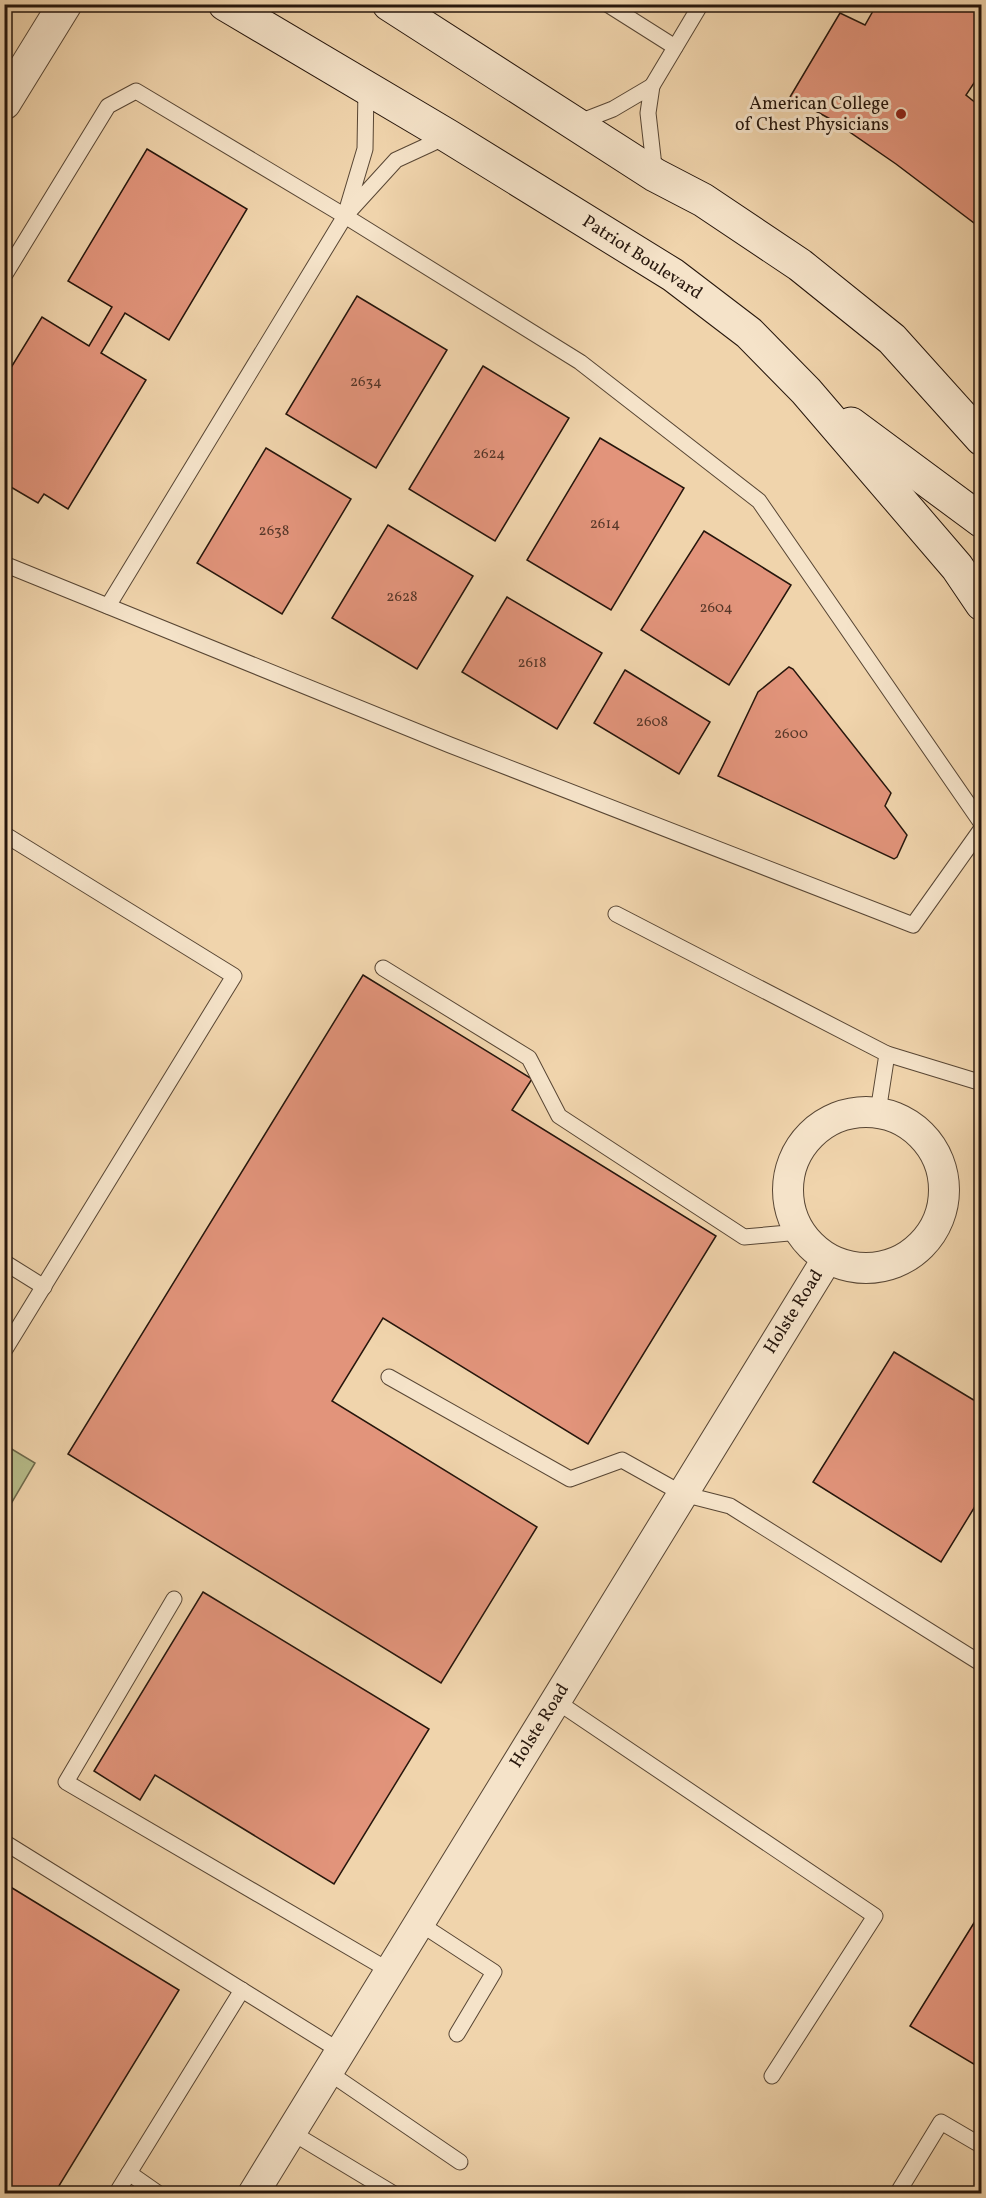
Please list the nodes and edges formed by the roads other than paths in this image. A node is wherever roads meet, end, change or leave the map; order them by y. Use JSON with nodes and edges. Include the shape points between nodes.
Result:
{"nodes":[{"id":1,"x":225,"y":4,"type":"edge"},
{"id":2,"x":390,"y":4,"type":"edge"},
{"id":3,"x":607,"y":4,"type":"edge"},
{"id":4,"x":701,"y":4,"type":"edge"},
{"id":5,"x":65,"y":5,"type":"edge"},
{"id":6,"x":675,"y":47,"type":"junction"},
{"id":7,"x":652,"y":86,"type":"junction"},
{"id":8,"x":366,"y":88,"type":"junction"},
{"id":9,"x":4,"y":104,"type":"edge"},
{"id":10,"x":576,"y":124,"type":"junction"},
{"id":11,"x":448,"y":136,"type":"junction"},
{"id":12,"x":655,"y":174,"type":"junction"},
{"id":13,"x":345,"y":216,"type":"junction"},
{"id":14,"x":4,"y":276,"type":"edge"},
{"id":15,"x":806,"y":391,"type":"junction"},
{"id":16,"x":981,"y":439,"type":"edge"},
{"id":17,"x":981,"y":521,"type":"edge"},
{"id":18,"x":4,"y":564,"type":"edge"},
{"id":19,"x":981,"y":604,"type":"edge"},
{"id":20,"x":108,"y":606,"type":"junction"},
{"id":21,"x":981,"y":826,"type":"edge"},
{"id":22,"x":4,"y":834,"type":"edge"},
{"id":23,"x":616,"y":914,"type":"dead end"},
{"id":24,"x":383,"y":968,"type":"dead end"},
{"id":25,"x":887,"y":1054,"type":"junction"},
{"id":26,"x":981,"y":1083,"type":"edge"},
{"id":27,"x":878,"y":1112,"type":"junction"},
{"id":28,"x":800,"y":1232,"type":"junction"},
{"id":29,"x":827,"y":1259,"type":"junction"},
{"id":30,"x":4,"y":1262,"type":"edge"},
{"id":31,"x":44,"y":1287,"type":"junction"},
{"id":32,"x":4,"y":1351,"type":"edge"},
{"id":33,"x":388,"y":1377,"type":"dead end"},
{"id":34,"x":683,"y":1494,"type":"junction"},
{"id":35,"x":174,"y":1599,"type":"dead end"},
{"id":36,"x":981,"y":1664,"type":"edge"},
{"id":37,"x":556,"y":1701,"type":"junction"},
{"id":38,"x":4,"y":1842,"type":"edge"},
{"id":39,"x":419,"y":1923,"type":"junction"},
{"id":40,"x":390,"y":1971,"type":"junction"},
{"id":41,"x":242,"y":1990,"type":"junction"},
{"id":42,"x":457,"y":2034,"type":"dead end"},
{"id":43,"x":334,"y":2061,"type":"junction"},
{"id":44,"x":772,"y":2076,"type":"dead end"},
{"id":45,"x":291,"y":2132,"type":"junction"},
{"id":46,"x":981,"y":2145,"type":"edge"},
{"id":47,"x":460,"y":2162,"type":"dead end"},
{"id":48,"x":129,"y":2173,"type":"junction"},
{"id":49,"x":116,"y":2193,"type":"edge"},
{"id":50,"x":159,"y":2193,"type":"edge"},
{"id":51,"x":253,"y":2193,"type":"edge"},
{"id":52,"x":394,"y":2193,"type":"edge"},
{"id":53,"x":897,"y":2193,"type":"edge"}],
"edges":[{"from":1,"to":8,"type":"main road","name":"Patriot Boulevard"},
{"from":2,"to":10,"type":"main road"},
{"from":3,"to":6,"type":"lane"},
{"from":4,"to":6,"type":"lane"},
{"from":5,"to":9,"type":"main road"},
{"from":6,"to":7,"type":"lane"},
{"from":7,"to":10,"type":"lane","via":[[613,109]]},
{"from":7,"to":12,"type":"lane","via":[[648,113]]},
{"from":8,"to":11,"type":"main road","name":"Patriot Boulevard"},
{"from":8,"to":13,"type":"lane","via":[[365,149]]},
{"from":10,"to":12,"type":"main road"},
{"from":11,"to":13,"type":"lane","via":[[396,160]]},
{"from":11,"to":15,"type":"main road","name":"Patriot Boulevard","via":[[674,275],[749,333]]},
{"from":12,"to":16,"type":"main road","via":[[703,200],[800,266],[892,339]]},
{"from":13,"to":14,"type":"lane","via":[[136,91],[108,106]]},
{"from":13,"to":20,"type":"lane"},
{"from":13,"to":21,"type":"lane","via":[[580,362],[759,501]]},
{"from":15,"to":17,"type":"main road"},
{"from":15,"to":19,"type":"main road","name":"Patriot Boulevard","via":[[957,567]]},
{"from":18,"to":20,"type":"lane"},
{"from":20,"to":21,"type":"lane","via":[[450,745],[913,925]]},
{"from":22,"to":31,"type":"lane","via":[[234,976]]},
{"from":23,"to":25,"type":"lane"},
{"from":24,"to":28,"type":"lane","via":[[529,1058],[559,1116],[744,1237]]},
{"from":25,"to":26,"type":"lane"},
{"from":25,"to":27,"type":"lane"},
{"from":27,"to":28,"type":"street","name":"Holste Road","via":[[853,1113],[829,1121],[808,1137],[795,1158],[788,1183],[789,1209]]},
{"from":27,"to":29,"type":"street","name":"Holste Road","via":[[902,1120],[922,1134],[937,1155],[944,1179],[944,1204],[936,1228],[920,1248],[900,1262],[876,1268],[851,1268]]},
{"from":28,"to":29,"type":"street","name":"Holste Road"},
{"from":29,"to":34,"type":"street","name":"Holste Road"},
{"from":30,"to":31,"type":"lane"},
{"from":31,"to":32,"type":"lane"},
{"from":33,"to":34,"type":"lane","via":[[570,1479],[622,1460]]},
{"from":34,"to":36,"type":"lane","via":[[730,1506]]},
{"from":34,"to":37,"type":"street","name":"Holste Road"},
{"from":35,"to":40,"type":"lane","via":[[66,1782]]},
{"from":37,"to":39,"type":"street","name":"Holste Road"},
{"from":37,"to":44,"type":"lane","via":[[874,1916]]},
{"from":38,"to":41,"type":"lane"},
{"from":39,"to":40,"type":"street","name":"Holste Road"},
{"from":39,"to":42,"type":"lane","via":[[494,1972]]},
{"from":40,"to":43,"type":"street","name":"Holste Road"},
{"from":41,"to":43,"type":"lane"},
{"from":41,"to":48,"type":"lane"},
{"from":43,"to":45,"type":"street","name":"Holste Road"},
{"from":43,"to":47,"type":"lane"},
{"from":45,"to":51,"type":"street","name":"Holste Road"},
{"from":45,"to":52,"type":"lane"},
{"from":46,"to":53,"type":"lane","via":[[941,2122]]},
{"from":48,"to":49,"type":"lane"},
{"from":48,"to":50,"type":"lane"}]}
